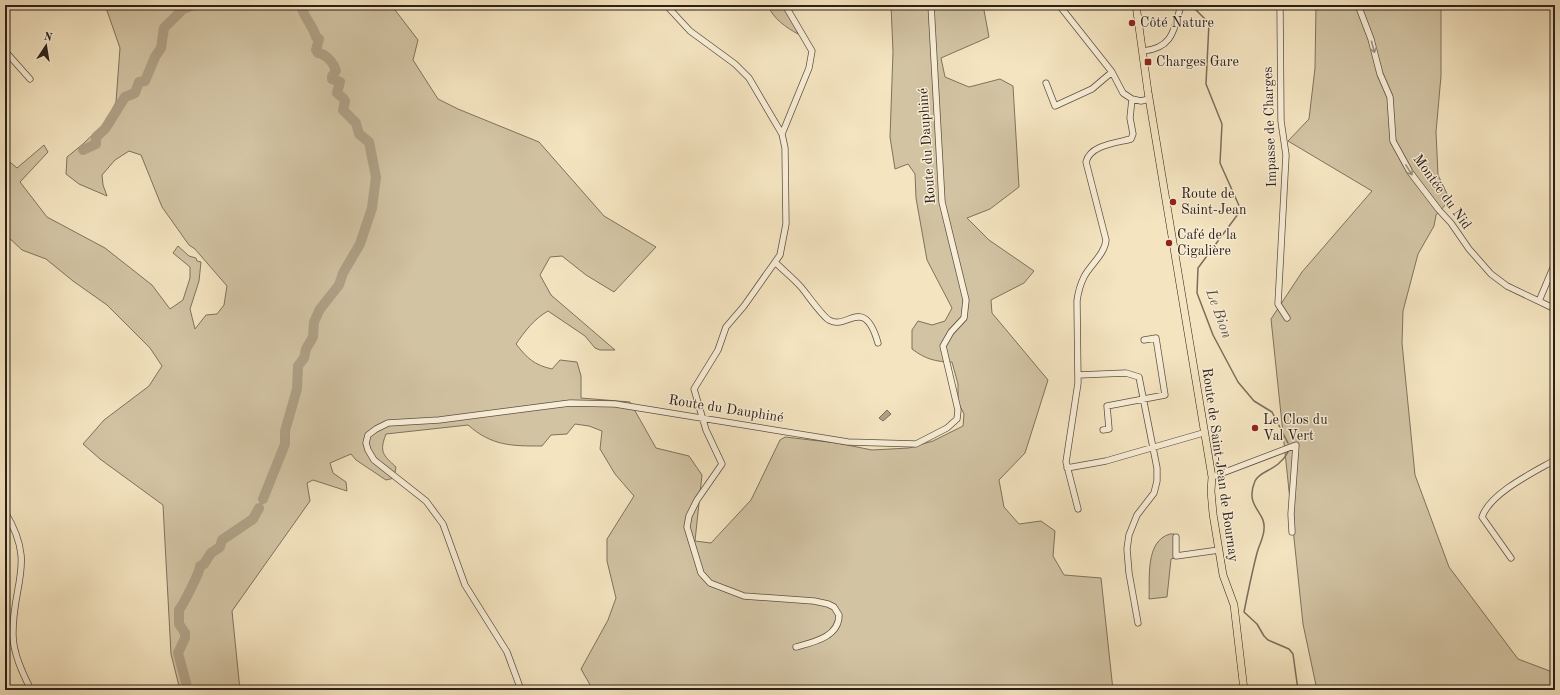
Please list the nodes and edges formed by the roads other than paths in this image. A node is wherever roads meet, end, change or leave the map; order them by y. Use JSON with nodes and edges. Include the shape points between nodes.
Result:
{"nodes":[{"id":1,"x":666,"y":5,"type":"edge"},
{"id":2,"x":785,"y":5,"type":"edge"},
{"id":3,"x":931,"y":5,"type":"edge"},
{"id":4,"x":1059,"y":5,"type":"edge"},
{"id":5,"x":1136,"y":5,"type":"edge"},
{"id":6,"x":1181,"y":5,"type":"edge"},
{"id":7,"x":1280,"y":5,"type":"edge"},
{"id":8,"x":1359,"y":8,"type":"edge"},
{"id":9,"x":5,"y":51,"type":"edge"},
{"id":10,"x":1143,"y":51,"type":"junction"},
{"id":11,"x":1112,"y":72,"type":"junction"},
{"id":12,"x":30,"y":78,"type":"dead end"},
{"id":13,"x":1046,"y":83,"type":"dead end"},
{"id":14,"x":1149,"y":99,"type":"junction"},
{"id":15,"x":1132,"y":100,"type":"junction"},
{"id":16,"x":782,"y":134,"type":"junction"},
{"id":17,"x":776,"y":263,"type":"junction"},
{"id":18,"x":1555,"y":263,"type":"edge"},
{"id":19,"x":1539,"y":301,"type":"junction"},
{"id":20,"x":1554,"y":308,"type":"edge"},
{"id":21,"x":1287,"y":318,"type":"dead end"},
{"id":22,"x":1144,"y":340,"type":"dead end"},
{"id":23,"x":878,"y":343,"type":"dead end"},
{"id":24,"x":1078,"y":375,"type":"junction"},
{"id":25,"x":1143,"y":400,"type":"junction"},
{"id":26,"x":701,"y":417,"type":"junction"},
{"id":27,"x":1103,"y":430,"type":"dead end"},
{"id":28,"x":1203,"y":433,"type":"junction"},
{"id":29,"x":1153,"y":447,"type":"junction"},
{"id":30,"x":1555,"y":460,"type":"edge"},
{"id":31,"x":1068,"y":468,"type":"junction"},
{"id":32,"x":1212,"y":477,"type":"junction"},
{"id":33,"x":1078,"y":509,"type":"dead end"},
{"id":34,"x":5,"y":512,"type":"edge"},
{"id":35,"x":1292,"y":532,"type":"dead end"},
{"id":36,"x":1176,"y":537,"type":"dead end"},
{"id":37,"x":1219,"y":550,"type":"junction"},
{"id":38,"x":1511,"y":558,"type":"dead end"},
{"id":39,"x":1138,"y":624,"type":"dead end"},
{"id":40,"x":796,"y":647,"type":"dead end"},
{"id":41,"x":31,"y":690,"type":"edge"},
{"id":42,"x":521,"y":690,"type":"edge"},
{"id":43,"x":1244,"y":690,"type":"edge"}],
"edges":[{"from":1,"to":16,"type":"street","via":[[690,30],[735,64],[749,78]]},
{"from":2,"to":16,"type":"street","via":[[812,51],[809,68]]},
{"from":3,"to":26,"type":"street","name":"Route du Dauphiné","via":[[942,202],[966,300],[964,318],[943,346],[958,410],[957,418],[947,428],[916,444],[848,442]]},
{"from":4,"to":11,"type":"street"},
{"from":5,"to":10,"type":"main road","name":"Route de Saint-Jean de Bournay"},
{"from":6,"to":10,"type":"street","via":[[1172,35],[1166,43],[1156,49]]},
{"from":7,"to":21,"type":"street","name":"Impasse de Charges","via":[[1281,122],[1286,155],[1278,304]]},
{"from":8,"to":19,"type":"street","name":"Montée du Nid","one_way":true,"via":[[1390,97],[1392,141],[1410,172],[1491,274],[1507,286]]},
{"from":9,"to":12,"type":"street"},
{"from":10,"to":14,"type":"main road","name":"Route de Saint-Jean de Bournay"},
{"from":11,"to":13,"type":"street","via":[[1092,89],[1055,106]]},
{"from":11,"to":15,"type":"street","via":[[1123,93]]},
{"from":14,"to":15,"type":"street"},
{"from":14,"to":28,"type":"main road","name":"Route de Saint-Jean de Bournay"},
{"from":15,"to":24,"type":"street","via":[[1129,114],[1133,134],[1131,139],[1093,150],[1087,155],[1086,162],[1106,247],[1091,266],[1078,290]]},
{"from":16,"to":17,"type":"street","via":[[786,165],[786,224],[784,240]]},
{"from":17,"to":23,"type":"street","via":[[800,285],[828,320],[836,322],[859,317],[867,320]]},
{"from":17,"to":26,"type":"street","via":[[726,327],[718,350],[694,388]]},
{"from":18,"to":19,"type":"street"},
{"from":19,"to":20,"type":"street","name":"Montée du Nid"},
{"from":22,"to":25,"type":"street","via":[[1156,338],[1165,395]]},
{"from":24,"to":25,"type":"street","via":[[1126,373],[1139,377]]},
{"from":24,"to":31,"type":"street","via":[[1066,462]]},
{"from":25,"to":27,"type":"street","via":[[1107,406],[1108,429]]},
{"from":25,"to":29,"type":"street"},
{"from":26,"to":40,"type":"street","via":[[722,464],[689,516],[687,527],[701,573],[710,583],[744,596],[814,601],[834,607],[839,615],[837,627],[833,632],[815,642]]},
{"from":26,"to":42,"type":"street","name":"Route du Dauphiné","via":[[614,404],[570,403],[388,424],[368,435],[366,443],[374,460],[426,501],[443,524],[465,585],[507,652]]},
{"from":28,"to":29,"type":"street"},
{"from":28,"to":32,"type":"main road","name":"Route de Saint-Jean de Bournay"},
{"from":29,"to":31,"type":"street","via":[[1106,461]]},
{"from":29,"to":39,"type":"street","via":[[1157,481],[1154,493],[1137,515],[1129,535],[1127,549]]},
{"from":30,"to":38,"type":"street","via":[[1493,500],[1485,509],[1482,517]]},
{"from":31,"to":33,"type":"street"},
{"from":32,"to":35,"type":"street","via":[[1296,445]]},
{"from":32,"to":37,"type":"main road","name":"Route de Saint-Jean de Bournay","via":[[1211,491]]},
{"from":34,"to":41,"type":"street","via":[[19,538],[22,554],[23,564],[13,637]]},
{"from":36,"to":37,"type":"street","via":[[1176,556]]},
{"from":37,"to":43,"type":"main road","name":"Route de Saint-Jean de Bournay","via":[[1223,575],[1234,605]]}]}
